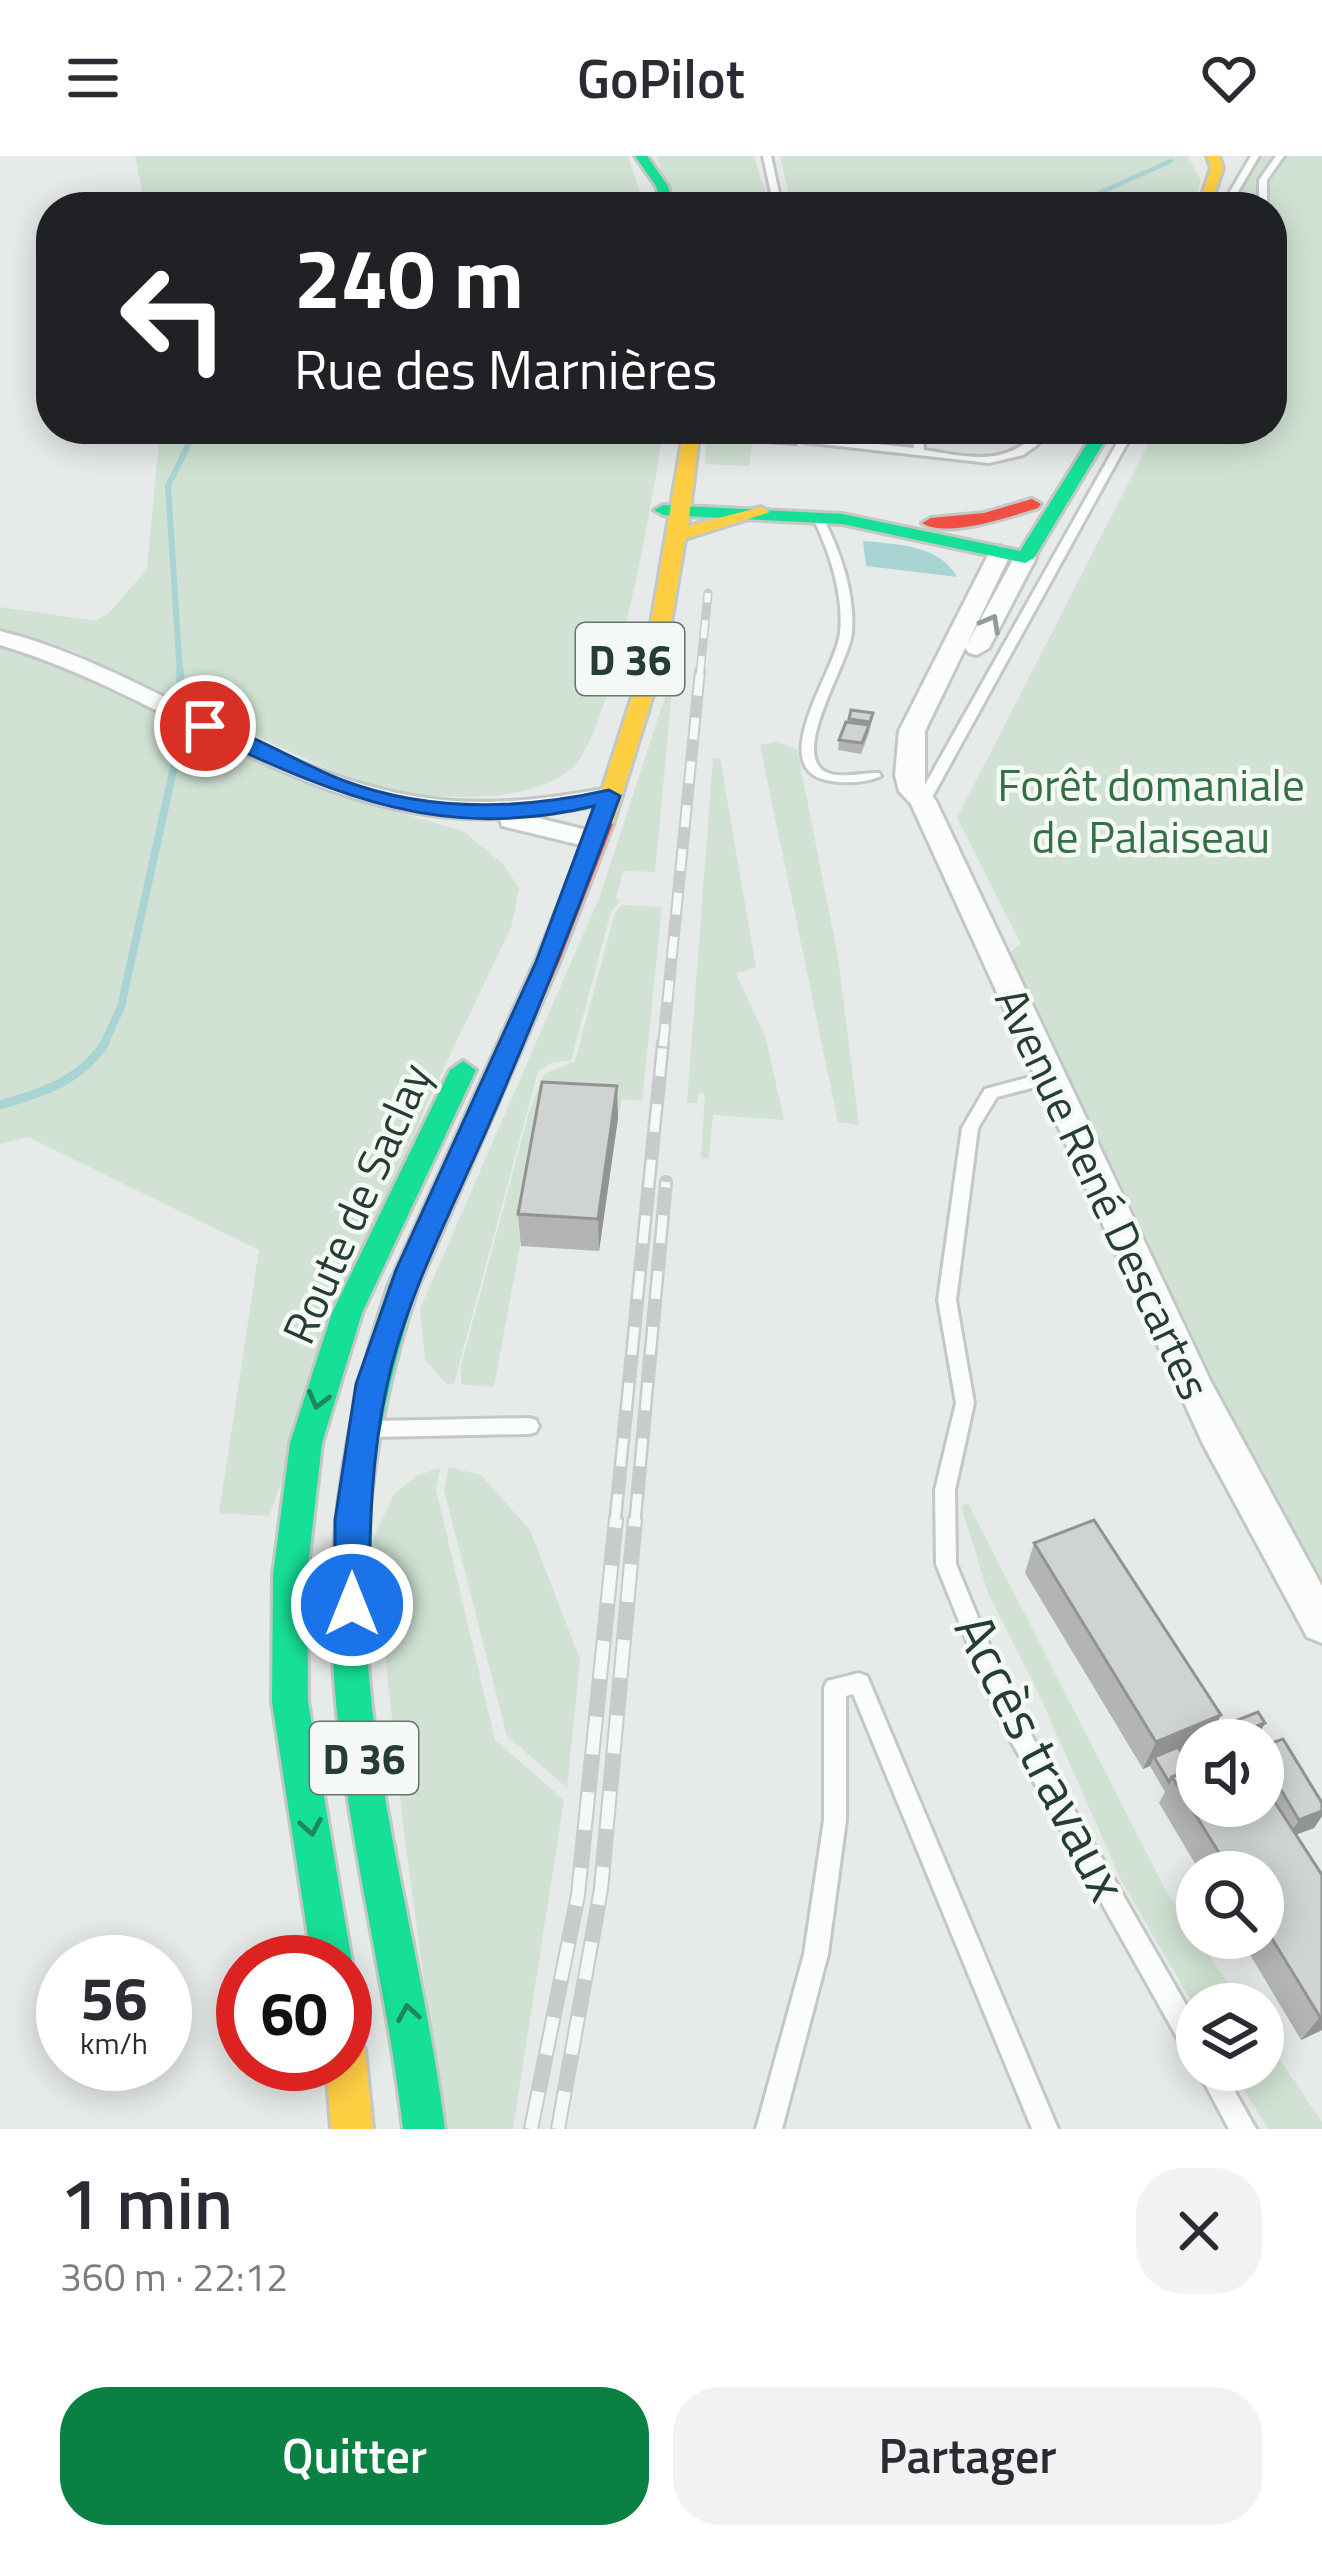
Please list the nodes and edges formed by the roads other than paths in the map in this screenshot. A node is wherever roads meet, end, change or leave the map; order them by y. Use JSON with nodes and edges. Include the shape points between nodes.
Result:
{"nodes":[{"id":1,"x":767,"y":156,"type":"edge"},
{"id":2,"x":1194,"y":156,"type":"edge"},
{"id":3,"x":1213,"y":156,"type":"edge"},
{"id":4,"x":1255,"y":156,"type":"edge"},
{"id":5,"x":1280,"y":156,"type":"edge"},
{"id":6,"x":641,"y":157,"type":"edge"},
{"id":7,"x":649,"y":192,"type":"edge"},
{"id":8,"x":664,"y":192,"type":"edge"},
{"id":9,"x":775,"y":192,"type":"edge"},
{"id":10,"x":1211,"y":192,"type":"edge"},
{"id":11,"x":1214,"y":192,"type":"edge"},
{"id":12,"x":1222,"y":192,"type":"edge"},
{"id":13,"x":1262,"y":192,"type":"edge"},
{"id":14,"x":674,"y":444,"type":"edge"},
{"id":15,"x":689,"y":444,"type":"edge"},
{"id":16,"x":847,"y":444,"type":"edge"},
{"id":17,"x":919,"y":444,"type":"edge"},
{"id":18,"x":1035,"y":444,"type":"edge"},
{"id":19,"x":1069,"y":444,"type":"edge"},
{"id":20,"x":1093,"y":444,"type":"edge"},
{"id":21,"x":1122,"y":444,"type":"edge"},
{"id":22,"x":920,"y":452,"type":"junction"},
{"id":23,"x":1032,"y":504,"type":"junction"},
{"id":24,"x":675,"y":510,"type":"junction"},
{"id":25,"x":817,"y":516,"type":"junction"},
{"id":26,"x":931,"y":523,"type":"junction"},
{"id":27,"x":1017,"y":548,"type":"junction"},
{"id":28,"x":0,"y":638,"type":"edge"},
{"id":29,"x":874,"y":776,"type":"dead end"},
{"id":30,"x":609,"y":796,"type":"junction"},
{"id":31,"x":923,"y":801,"type":"junction"},
{"id":32,"x":579,"y":803,"type":"junction"},
{"id":33,"x":487,"y":813,"type":"junction"},
{"id":34,"x":580,"y":838,"type":"junction"},
{"id":35,"x":534,"y":920,"type":"dead end"},
{"id":36,"x":477,"y":1040,"type":"dead end"},
{"id":37,"x":1053,"y":1077,"type":"junction"},
{"id":38,"x":529,"y":1426,"type":"dead end"},
{"id":39,"x":364,"y":1429,"type":"junction"},
{"id":40,"x":1322,"y":1624,"type":"edge"},
{"id":41,"x":328,"y":1935,"type":"edge"},
{"id":42,"x":1176,"y":2011,"type":"edge"},
{"id":43,"x":349,"y":2091,"type":"edge"},
{"id":44,"x":1221,"y":2091,"type":"edge"},
{"id":45,"x":352,"y":2129,"type":"edge"},
{"id":46,"x":424,"y":2129,"type":"edge"},
{"id":47,"x":770,"y":2129,"type":"edge"},
{"id":48,"x":1045,"y":2129,"type":"edge"},
{"id":49,"x":1243,"y":2129,"type":"edge"}],
"edges":[{"from":1,"to":9,"type":"lane"},
{"from":2,"to":10,"type":"main road"},
{"from":3,"to":11,"type":"main road"},
{"from":4,"to":12,"type":"lane"},
{"from":5,"to":13,"type":"lane"},
{"from":6,"to":7,"type":"main road"},
{"from":6,"to":8,"type":"main road"},
{"from":14,"to":24,"type":"main road"},
{"from":15,"to":24,"type":"main road"},
{"from":16,"to":22,"type":"lane"},
{"from":17,"to":22,"type":"lane"},
{"from":18,"to":22,"type":"lane","via":[[1008,461]]},
{"from":19,"to":23,"type":"main road"},
{"from":20,"to":27,"type":"main road"},
{"from":21,"to":31,"type":"lane"},
{"from":23,"to":26,"type":"main road"},
{"from":23,"to":27,"type":"main road"},
{"from":24,"to":25,"type":"main road"},
{"from":24,"to":26,"type":"main road","via":[[805,503]]},
{"from":24,"to":30,"type":"main road","name":"Route de Saclay","number":"D 36","via":[[639,711]]},
{"from":24,"to":32,"type":"main road","name":"Route de Saclay","number":"D 36"},
{"from":25,"to":27,"type":"main road"},
{"from":25,"to":29,"type":"lane","via":[[834,546],[846,637],[806,758],[835,778]]},
{"from":26,"to":27,"type":"main road"},
{"from":27,"to":31,"type":"street","name":"Avenue René Descartes","via":[[931,732],[909,756],[912,790]]},
{"from":28,"to":33,"type":"street","via":[[358,794]]},
{"from":30,"to":32,"type":"street"},
{"from":30,"to":34,"type":"main road","name":"Route de Saclay","number":"D 36"},
{"from":31,"to":37,"type":"street","name":"Avenue René Descartes"},
{"from":32,"to":33,"type":"street"},
{"from":32,"to":34,"type":"main road","name":"Route de Saclay","number":"D 36"},
{"from":33,"to":34,"type":"street"},
{"from":34,"to":35,"type":"main road","name":"Route de Saclay","number":"D 36"},
{"from":34,"to":39,"type":"main road","name":"Route de Saclay","number":"D 36","via":[[548,962],[402,1291]]},
{"from":36,"to":41,"type":"main road","name":"Route de Saclay","number":"D 36","one_way":true,"via":[[359,1284],[306,1443],[290,1575],[290,1702]]},
{"from":37,"to":40,"type":"street","name":"Avenue René Descartes","via":[[1240,1480]]},
{"from":37,"to":42,"type":"lane","name":"Accès travaux","via":[[991,1093],[970,1129],[946,1300],[965,1403],[945,1490],[946,1564],[1005,1708]]},
{"from":38,"to":39,"type":"lane"},
{"from":46,"to":39,"type":"main road","name":"Route de Saclay","number":"D 36","one_way":true,"via":[[353,1690],[352,1520]]},
{"from":43,"to":45,"type":"main road"},
{"from":44,"to":49,"type":"lane"},
{"from":47,"to":48,"type":"lane","via":[[816,1954],[835,1820],[835,1688],[859,1683]]}]}
